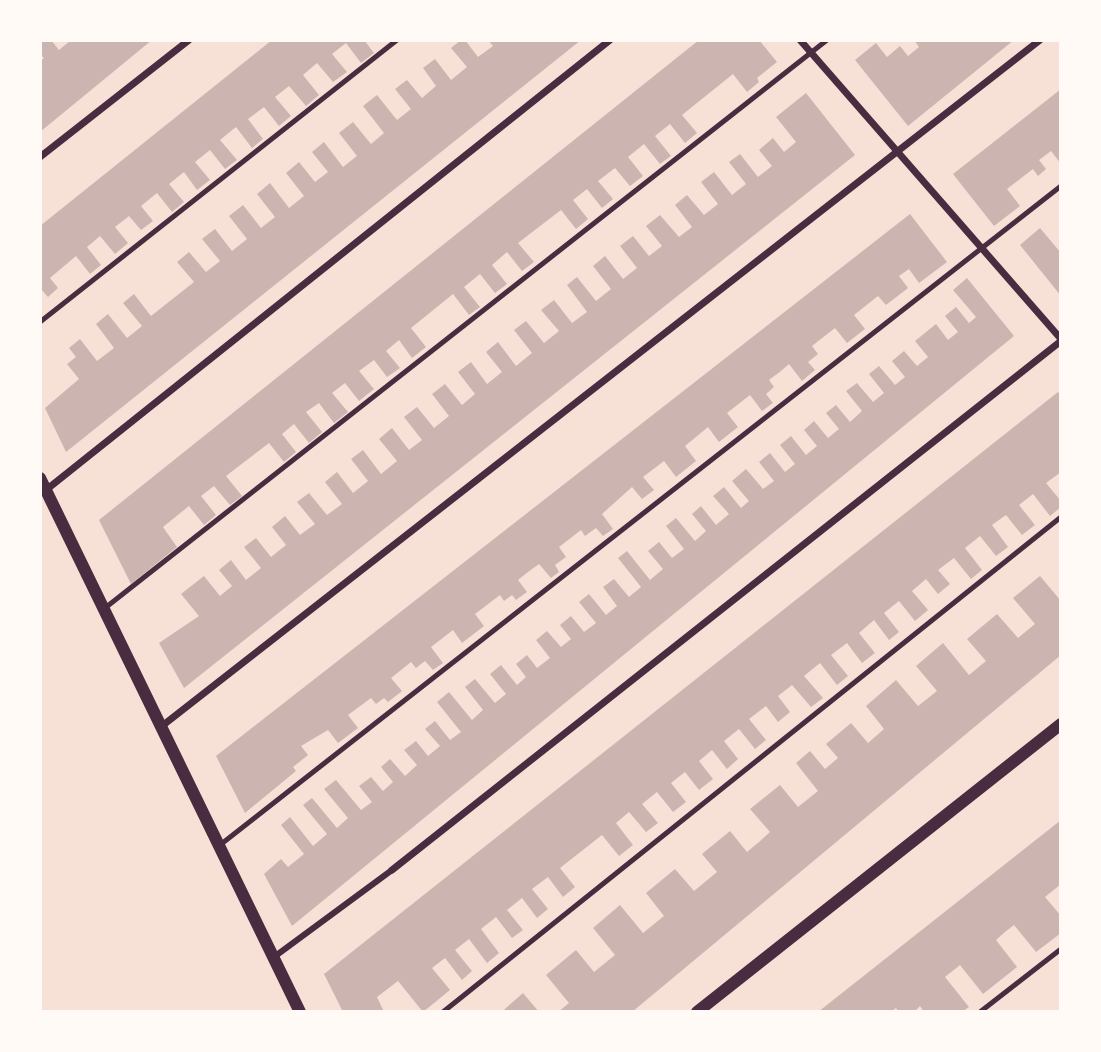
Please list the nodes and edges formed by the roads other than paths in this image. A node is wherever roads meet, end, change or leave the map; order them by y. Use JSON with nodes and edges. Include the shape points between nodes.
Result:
{"nodes":[{"id":1,"x":189,"y":40,"type":"edge"},
{"id":2,"x":397,"y":40,"type":"edge"},
{"id":3,"x":610,"y":40,"type":"edge"},
{"id":4,"x":800,"y":40,"type":"edge"},
{"id":5,"x":827,"y":40,"type":"edge"},
{"id":6,"x":1040,"y":40,"type":"edge"},
{"id":7,"x":811,"y":53,"type":"junction"},
{"id":8,"x":898,"y":152,"type":"junction"},
{"id":9,"x":40,"y":157,"type":"edge"},
{"id":10,"x":1061,"y":186,"type":"edge"},
{"id":11,"x":982,"y":249,"type":"junction"},
{"id":12,"x":40,"y":322,"type":"edge"},
{"id":13,"x":1061,"y":340,"type":"edge"},
{"id":14,"x":43,"y":484,"type":"edge"},
{"id":15,"x":1061,"y":517,"type":"edge"},
{"id":16,"x":105,"y":608,"type":"junction"},
{"id":17,"x":1061,"y":724,"type":"edge"},
{"id":18,"x":162,"y":726,"type":"junction"},
{"id":19,"x":219,"y":845,"type":"junction"},
{"id":20,"x":392,"y":870,"type":"joint"},
{"id":21,"x":1061,"y":949,"type":"edge"},
{"id":22,"x":274,"y":957,"type":"junction"},
{"id":23,"x":300,"y":1012,"type":"edge"},
{"id":24,"x":443,"y":1012,"type":"edge"},
{"id":25,"x":697,"y":1012,"type":"edge"},
{"id":26,"x":980,"y":1012,"type":"edge"}],
"edges":[{"from":1,"to":9,"type":"street"},
{"from":2,"to":12,"type":"lane"},
{"from":3,"to":14,"type":"street"},
{"from":4,"to":7,"type":"street"},
{"from":5,"to":7,"type":"lane"},
{"from":6,"to":8,"type":"street"},
{"from":7,"to":8,"type":"street"},
{"from":7,"to":16,"type":"lane"},
{"from":8,"to":11,"type":"street"},
{"from":8,"to":18,"type":"street"},
{"from":10,"to":11,"type":"lane"},
{"from":11,"to":13,"type":"street"},
{"from":11,"to":19,"type":"lane"},
{"from":13,"to":20,"type":"street"},
{"from":14,"to":16,"type":"street"},
{"from":15,"to":24,"type":"lane"},
{"from":16,"to":18,"type":"street"},
{"from":17,"to":25,"type":"street"},
{"from":18,"to":19,"type":"street"},
{"from":19,"to":22,"type":"street"},
{"from":20,"to":22,"type":"street"},
{"from":21,"to":26,"type":"lane"},
{"from":22,"to":23,"type":"street"}]}
